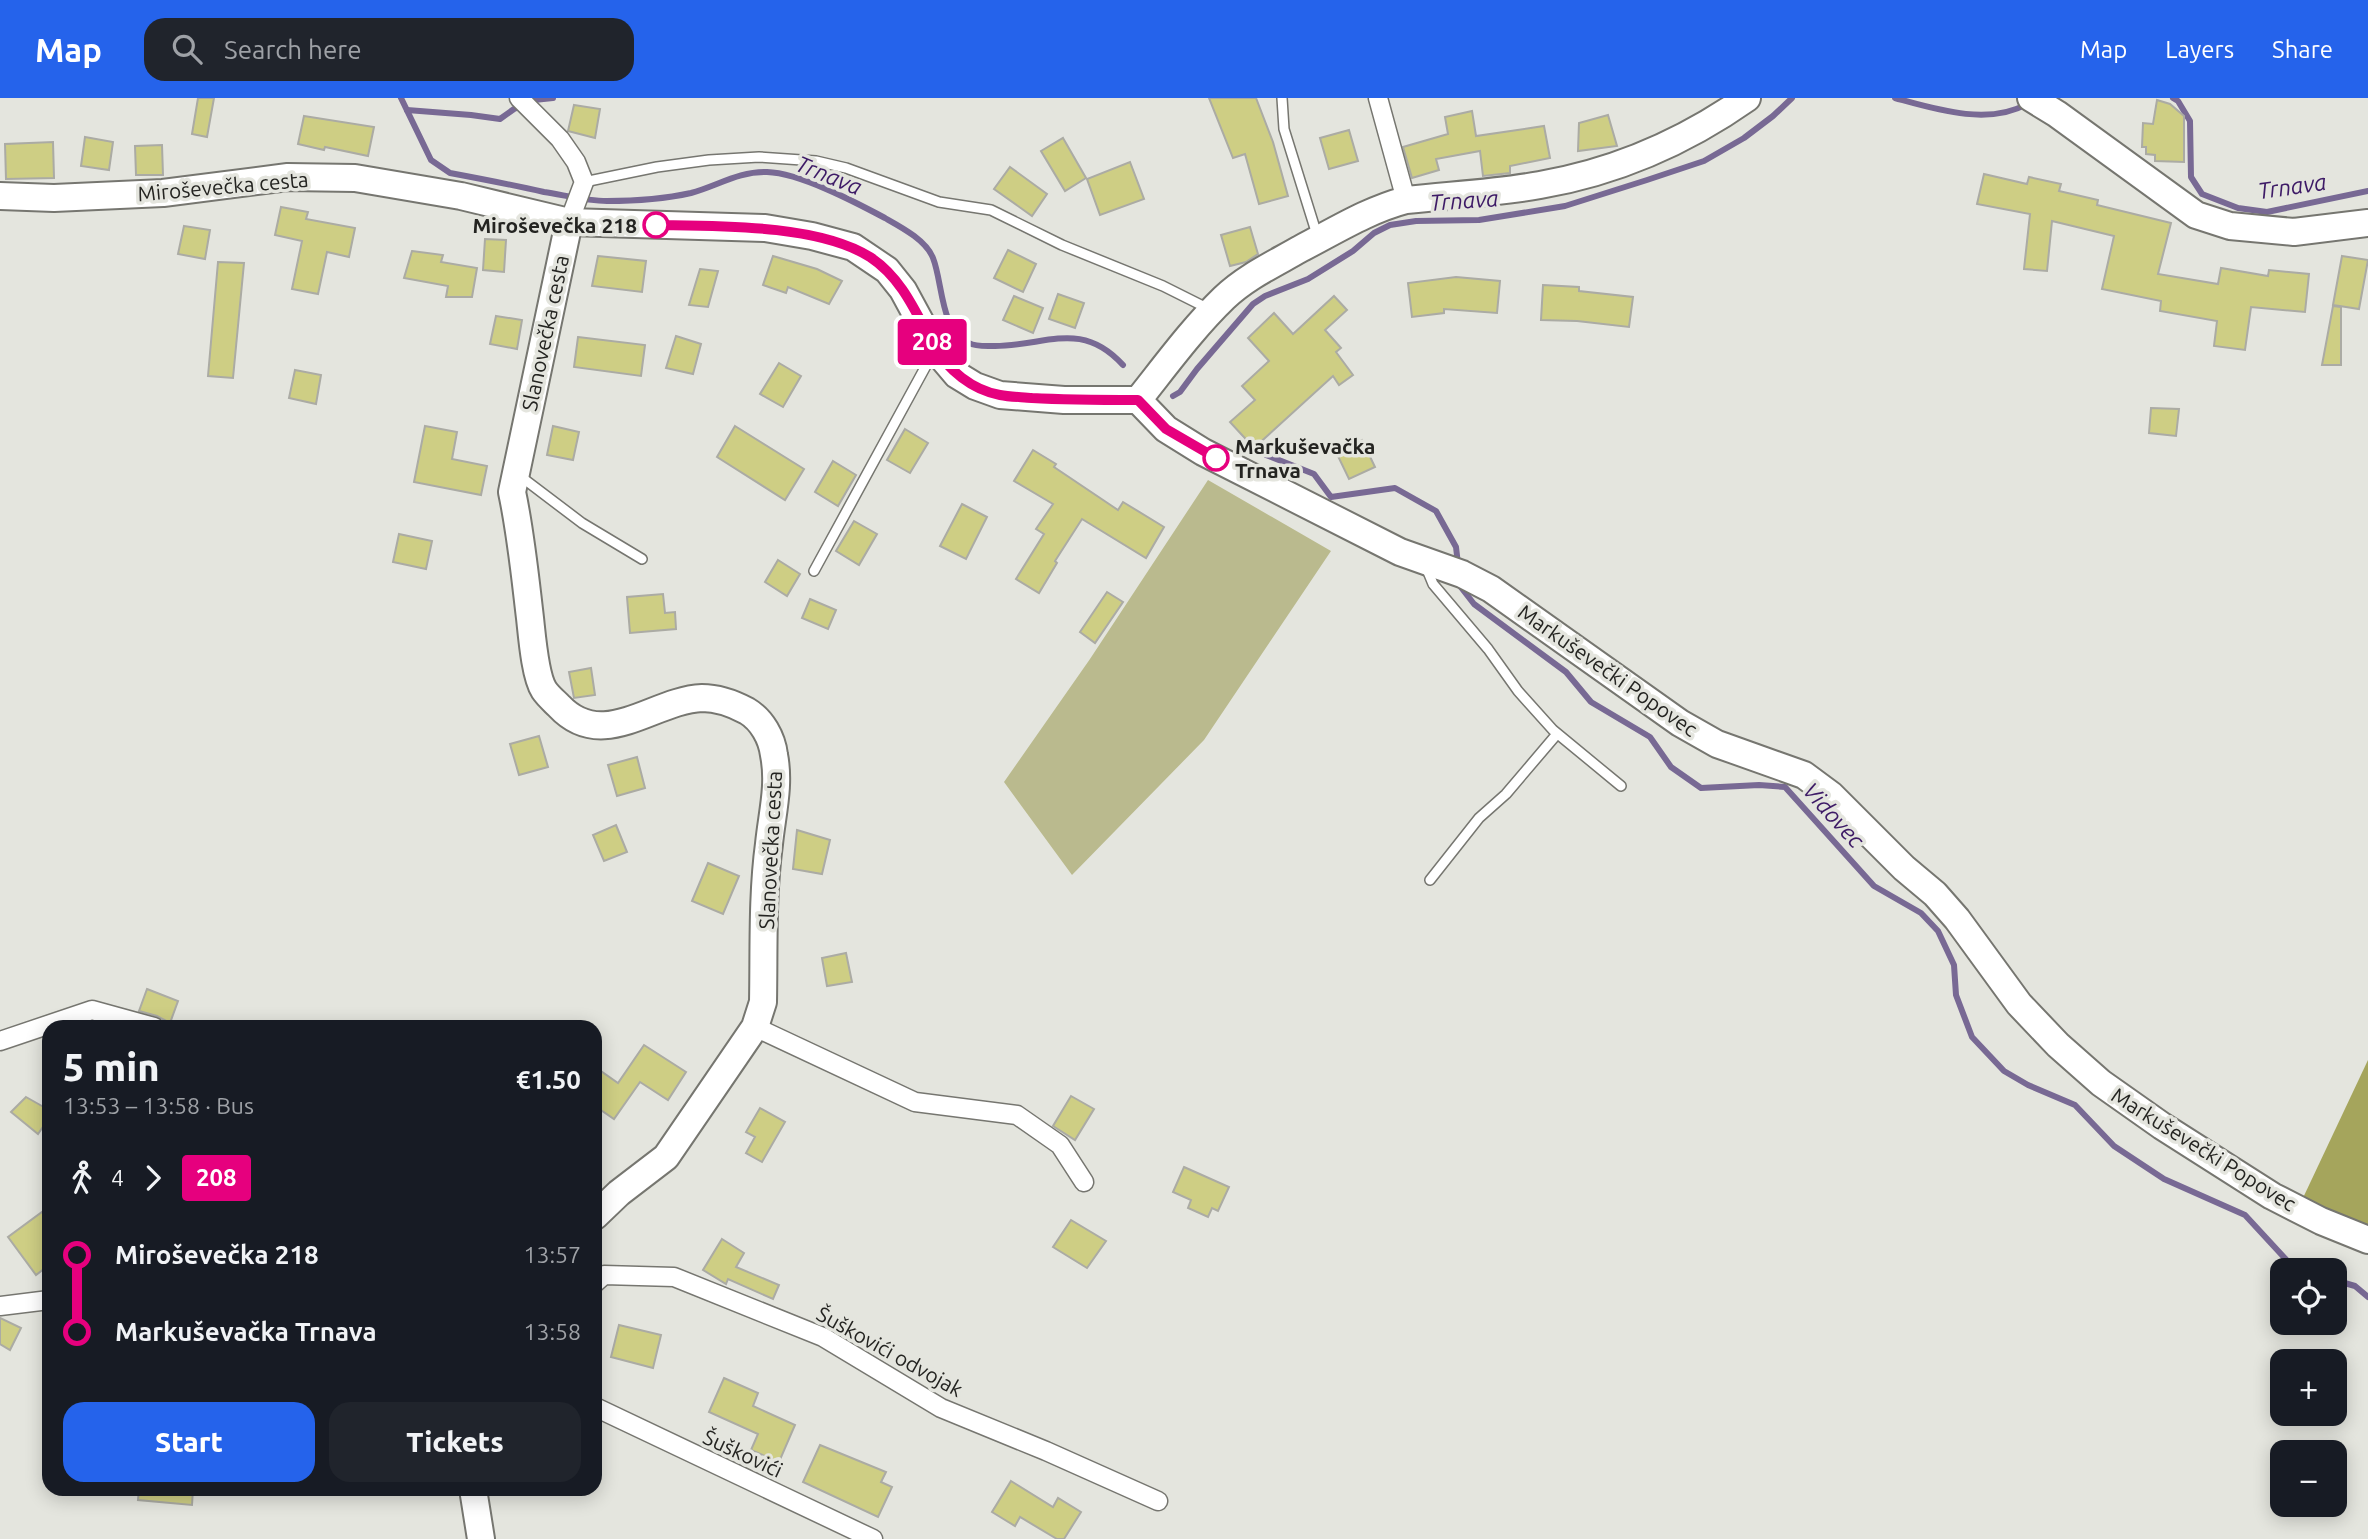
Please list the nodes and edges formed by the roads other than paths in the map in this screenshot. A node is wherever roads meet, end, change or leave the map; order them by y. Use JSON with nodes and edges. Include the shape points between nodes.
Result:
{"nodes":[{"id":1,"x":1282,"y":98,"type":"edge"},
{"id":2,"x":1378,"y":98,"type":"edge"},
{"id":3,"x":1748,"y":98,"type":"edge"},
{"id":4,"x":522,"y":101,"type":"edge"},
{"id":5,"x":2038,"y":102,"type":"edge"},
{"id":6,"x":584,"y":185,"type":"junction"},
{"id":7,"x":0,"y":195,"type":"edge"},
{"id":8,"x":1406,"y":200,"type":"junction"},
{"id":9,"x":573,"y":214,"type":"junction"},
{"id":10,"x":2368,"y":223,"type":"edge"},
{"id":11,"x":1318,"y":240,"type":"junction"},
{"id":12,"x":1212,"y":311,"type":"junction"},
{"id":13,"x":935,"y":348,"type":"junction"},
{"id":14,"x":1138,"y":400,"type":"junction"},
{"id":15,"x":515,"y":473,"type":"junction"},
{"id":16,"x":642,"y":559,"type":"dead end"},
{"id":17,"x":1442,"y":567,"type":"junction"},
{"id":18,"x":814,"y":571,"type":"dead end"},
{"id":19,"x":1557,"y":734,"type":"junction"},
{"id":20,"x":1621,"y":786,"type":"dead end"},
{"id":21,"x":1430,"y":880,"type":"dead end"},
{"id":22,"x":62,"y":1020,"type":"edge"},
{"id":23,"x":128,"y":1020,"type":"edge"},
{"id":24,"x":42,"y":1027,"type":"edge"},
{"id":25,"x":755,"y":1027,"type":"junction"},
{"id":26,"x":0,"y":1041,"type":"edge"},
{"id":27,"x":1084,"y":1182,"type":"dead end"},
{"id":28,"x":602,"y":1209,"type":"edge"},
{"id":29,"x":2368,"y":1240,"type":"edge"},
{"id":30,"x":602,"y":1277,"type":"edge"},
{"id":31,"x":42,"y":1298,"type":"edge"},
{"id":32,"x":0,"y":1306,"type":"edge"},
{"id":33,"x":602,"y":1410,"type":"edge"},
{"id":34,"x":473,"y":1496,"type":"edge"},
{"id":35,"x":1158,"y":1501,"type":"dead end"},
{"id":36,"x":481,"y":1539,"type":"edge"},
{"id":37,"x":873,"y":1539,"type":"edge"}],
"edges":[{"from":1,"to":11,"type":"lane","via":[[1284,129]]},
{"from":2,"to":8,"type":"street"},
{"from":3,"to":8,"type":"street","via":[[1679,139],[1600,171],[1540,185]]},
{"from":4,"to":6,"type":"street","via":[[560,139],[576,162]]},
{"from":5,"to":10,"type":"street","via":[[2196,215],[2230,226],[2294,232]]},
{"from":6,"to":9,"type":"street"},
{"from":6,"to":12,"type":"lane","via":[[709,160],[758,157],[816,162],[939,202],[991,210]]},
{"from":7,"to":9,"type":"street","name":"Miroševečka cesta","via":[[54,198],[163,193],[288,177],[355,178]]},
{"from":8,"to":11,"type":"street"},
{"from":9,"to":13,"type":"street","name":"Miroševečka cesta","via":[[765,228],[853,247],[887,270]]},
{"from":9,"to":15,"type":"street","name":"Slanovečka cesta"},
{"from":11,"to":12,"type":"street","via":[[1262,269]]},
{"from":12,"to":14,"type":"street"},
{"from":13,"to":14,"type":"street","name":"Miroševečka cesta","via":[[957,375],[1000,395]]},
{"from":13,"to":18,"type":"lane"},
{"from":14,"to":17,"type":"street","name":"Markuševečki Popovec","via":[[1166,429],[1203,452],[1336,521]]},
{"from":15,"to":16,"type":"lane","via":[[582,523]]},
{"from":15,"to":25,"type":"street","name":"Slanovečka cesta","via":[[512,492],[534,655],[543,689],[566,714],[587,724],[610,725],[702,698],[749,712],[766,730],[775,754],[776,801],[769,844],[763,1002]]},
{"from":17,"to":19,"type":"lane","via":[[1433,584]]},
{"from":17,"to":29,"type":"street","name":"Markuševečki Popovec","via":[[1491,589],[1680,723],[1717,744],[1804,775],[1935,894],[2019,1004],[2101,1083],[2272,1196]]},
{"from":19,"to":20,"type":"lane"},
{"from":19,"to":21,"type":"lane","via":[[1479,818]]},
{"from":22,"to":23,"type":"street","via":[[92,1010]]},
{"from":24,"to":26,"type":"street"},
{"from":25,"to":27,"type":"street","via":[[915,1102],[1017,1115],[1060,1145]]},
{"from":25,"to":28,"type":"street","name":"Slanovečka cesta","via":[[666,1157]]},
{"from":30,"to":35,"type":"street","name":"Šuškovići odvojak","via":[[674,1277],[823,1337],[941,1408]]},
{"from":31,"to":32,"type":"street"},
{"from":33,"to":37,"type":"street","name":"Šuškovići"},
{"from":34,"to":36,"type":"street"}]}
